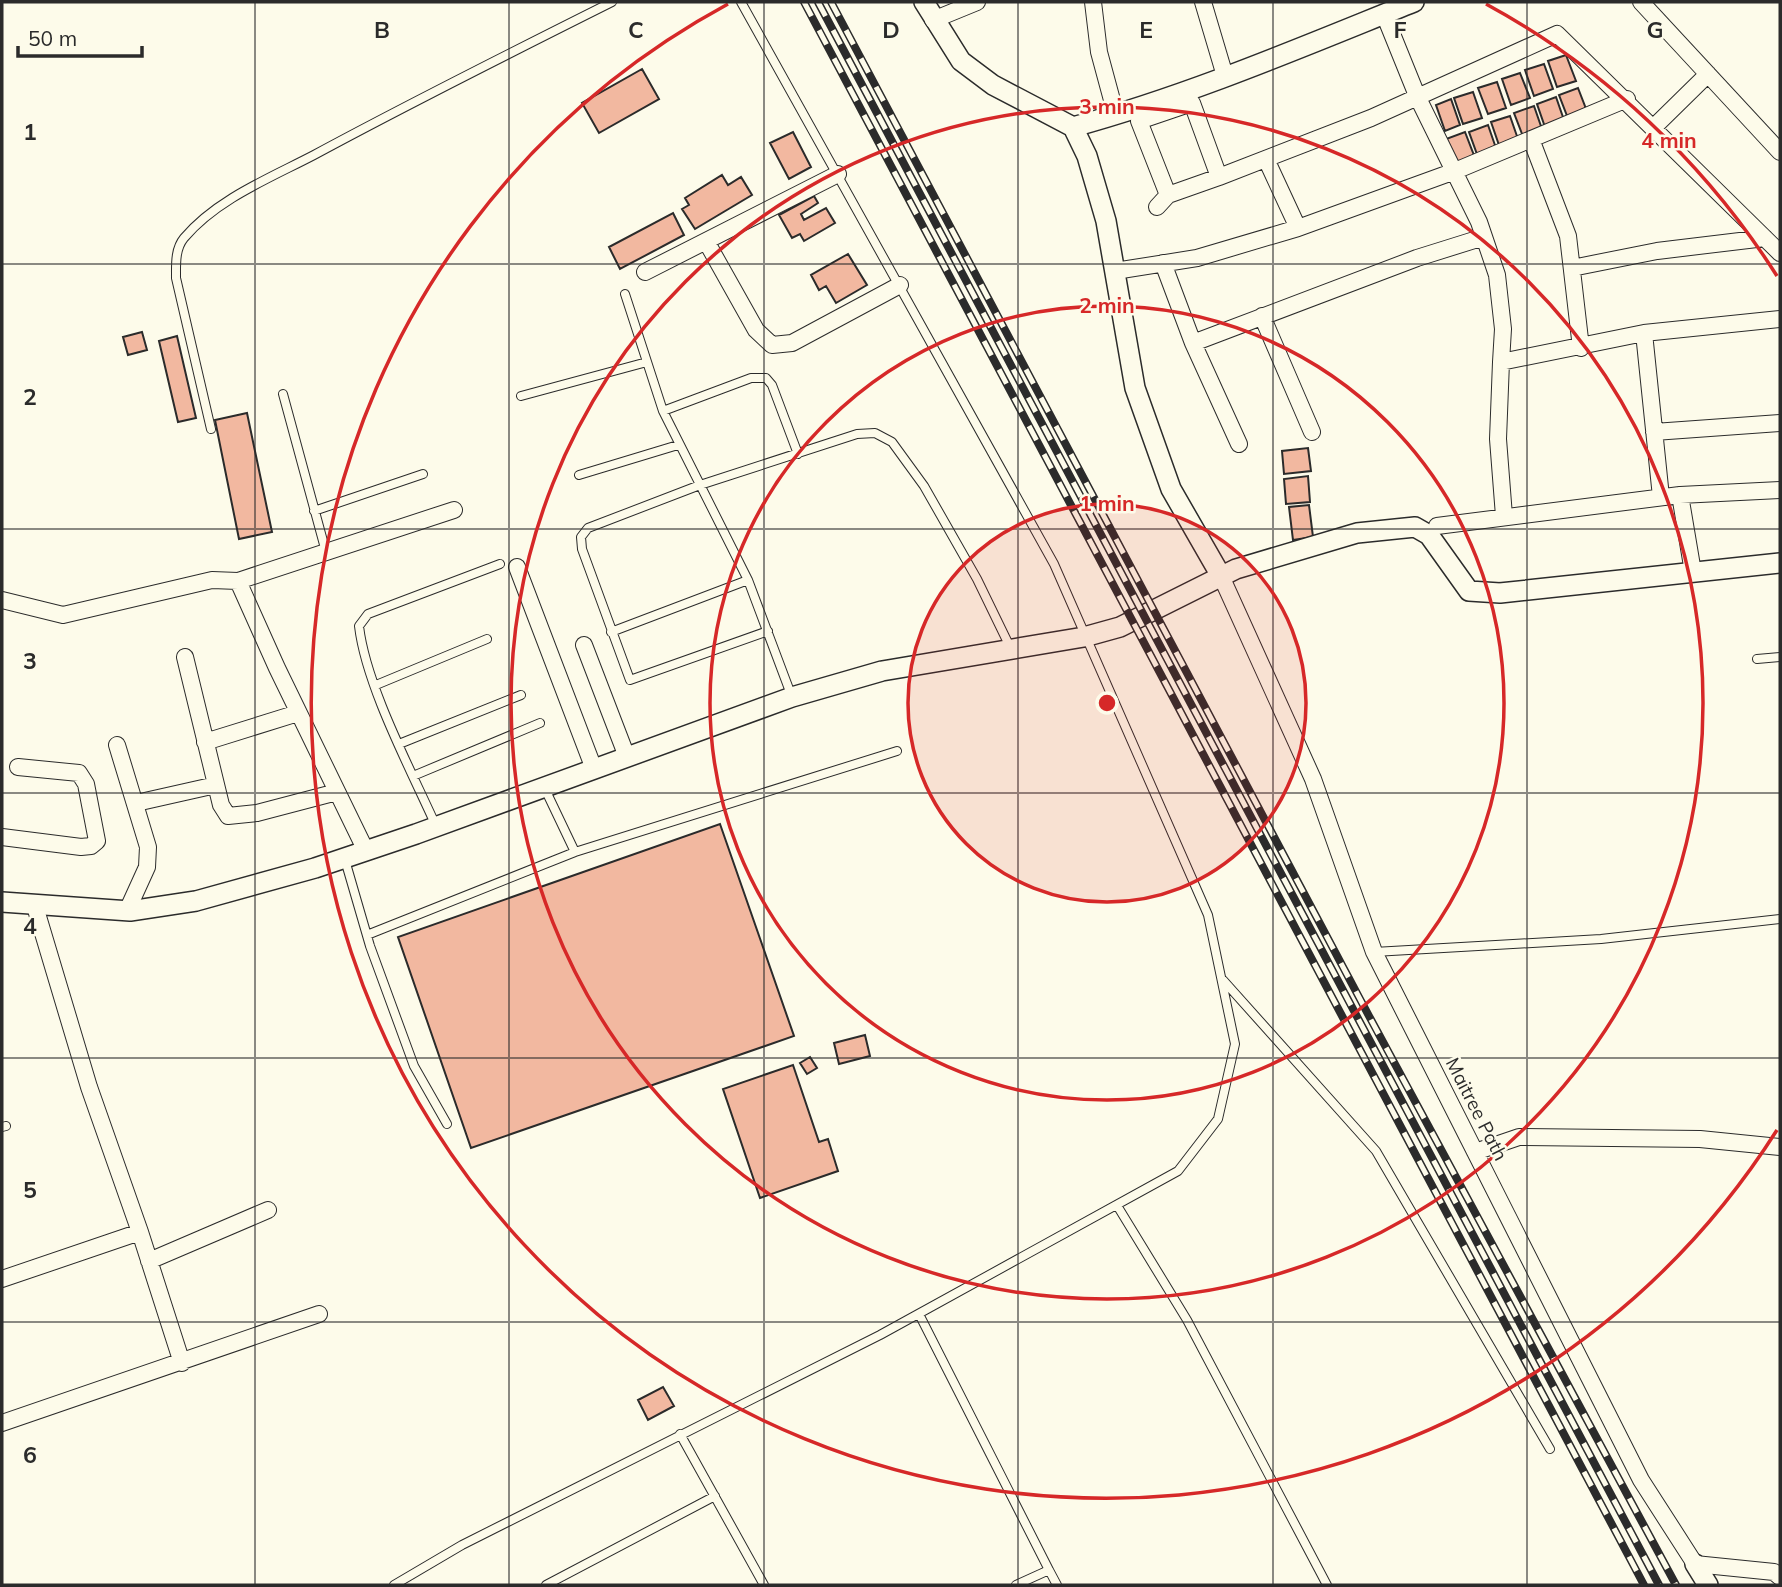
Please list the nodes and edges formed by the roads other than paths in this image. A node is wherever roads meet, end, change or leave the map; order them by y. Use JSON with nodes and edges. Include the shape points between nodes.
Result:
{"nodes":[{"id":1,"x":612,"y":2,"type":"edge"},
{"id":2,"x":741,"y":2,"type":"edge"},
{"id":3,"x":924,"y":2,"type":"edge"},
{"id":4,"x":977,"y":2,"type":"edge"},
{"id":5,"x":1093,"y":2,"type":"edge"},
{"id":6,"x":1203,"y":2,"type":"edge"},
{"id":7,"x":1414,"y":2,"type":"edge"},
{"id":8,"x":1641,"y":2,"type":"edge"},
{"id":9,"x":1384,"y":14,"type":"junction"},
{"id":10,"x":933,"y":20,"type":"junction"},
{"id":11,"x":1708,"y":74,"type":"junction"},
{"id":12,"x":1225,"y":76,"type":"junction"},
{"id":13,"x":1418,"y":98,"type":"junction"},
{"id":14,"x":1627,"y":100,"type":"junction"},
{"id":15,"x":1116,"y":115,"type":"junction"},
{"id":16,"x":1073,"y":127,"type":"junction"},
{"id":17,"x":1653,"y":128,"type":"junction"},
{"id":18,"x":1531,"y":139,"type":"junction"},
{"id":19,"x":1780,"y":152,"type":"edge"},
{"id":20,"x":1266,"y":159,"type":"junction"},
{"id":21,"x":1455,"y":171,"type":"junction"},
{"id":22,"x":838,"y":174,"type":"junction"},
{"id":23,"x":1219,"y":177,"type":"junction"},
{"id":24,"x":1298,"y":228,"type":"junction"},
{"id":25,"x":1484,"y":237,"type":"junction"},
{"id":26,"x":1765,"y":238,"type":"junction"},
{"id":27,"x":706,"y":241,"type":"junction"},
{"id":28,"x":1780,"y":253,"type":"edge"},
{"id":29,"x":1163,"y":263,"type":"junction"},
{"id":30,"x":1572,"y":268,"type":"junction"},
{"id":31,"x":1115,"y":271,"type":"junction"},
{"id":32,"x":645,"y":272,"type":"dead end"},
{"id":33,"x":900,"y":285,"type":"junction"},
{"id":34,"x":625,"y":294,"type":"dead end"},
{"id":35,"x":1262,"y":316,"type":"junction"},
{"id":36,"x":1780,"y":320,"type":"edge"},
{"id":37,"x":1644,"y":333,"type":"junction"},
{"id":38,"x":1193,"y":343,"type":"junction"},
{"id":39,"x":1581,"y":348,"type":"junction"},
{"id":40,"x":646,"y":362,"type":"junction"},
{"id":41,"x":1502,"y":362,"type":"junction"},
{"id":42,"x":283,"y":394,"type":"dead end"},
{"id":43,"x":521,"y":396,"type":"dead end"},
{"id":44,"x":663,"y":411,"type":"junction"},
{"id":45,"x":1780,"y":423,"type":"edge"},
{"id":46,"x":211,"y":429,"type":"dead end"},
{"id":47,"x":1312,"y":432,"type":"dead end"},
{"id":48,"x":1654,"y":432,"type":"junction"},
{"id":49,"x":1239,"y":444,"type":"dead end"},
{"id":50,"x":678,"y":446,"type":"junction"},
{"id":51,"x":798,"y":454,"type":"junction"},
{"id":52,"x":423,"y":474,"type":"dead end"},
{"id":53,"x":579,"y":475,"type":"dead end"},
{"id":54,"x":700,"y":485,"type":"junction"},
{"id":55,"x":1780,"y":490,"type":"edge"},
{"id":56,"x":1680,"y":495,"type":"junction"},
{"id":57,"x":1661,"y":497,"type":"junction"},
{"id":58,"x":454,"y":510,"type":"dead end"},
{"id":59,"x":314,"y":511,"type":"junction"},
{"id":60,"x":1504,"y":516,"type":"junction"},
{"id":61,"x":1437,"y":526,"type":"dead end"},
{"id":62,"x":326,"y":552,"type":"junction"},
{"id":63,"x":1780,"y":563,"type":"edge"},
{"id":64,"x":500,"y":564,"type":"dead end"},
{"id":65,"x":517,"y":567,"type":"dead end"},
{"id":66,"x":1693,"y":572,"type":"junction"},
{"id":67,"x":1221,"y":576,"type":"junction"},
{"id":68,"x":748,"y":580,"type":"junction"},
{"id":69,"x":238,"y":581,"type":"junction"},
{"id":70,"x":2,"y":600,"type":"edge"},
{"id":71,"x":768,"y":631,"type":"junction"},
{"id":72,"x":611,"y":632,"type":"junction"},
{"id":73,"x":1084,"y":637,"type":"junction"},
{"id":74,"x":487,"y":639,"type":"dead end"},
{"id":75,"x":584,"y":645,"type":"dead end"},
{"id":76,"x":1011,"y":649,"type":"junction"},
{"id":77,"x":185,"y":657,"type":"dead end"},
{"id":78,"x":1780,"y":657,"type":"edge"},
{"id":79,"x":1757,"y":659,"type":"dead end"},
{"id":80,"x":376,"y":685,"type":"junction"},
{"id":81,"x":521,"y":695,"type":"dead end"},
{"id":82,"x":792,"y":697,"type":"junction"},
{"id":83,"x":298,"y":712,"type":"junction"},
{"id":84,"x":540,"y":723,"type":"dead end"},
{"id":85,"x":205,"y":742,"type":"junction"},
{"id":86,"x":399,"y":744,"type":"junction"},
{"id":87,"x":117,"y":745,"type":"dead end"},
{"id":88,"x":897,"y":751,"type":"dead end"},
{"id":89,"x":627,"y":757,"type":"junction"},
{"id":90,"x":19,"y":767,"type":"dead end"},
{"id":91,"x":594,"y":769,"type":"junction"},
{"id":92,"x":413,"y":776,"type":"junction"},
{"id":93,"x":216,"y":785,"type":"junction"},
{"id":94,"x":544,"y":786,"type":"junction"},
{"id":95,"x":337,"y":792,"type":"junction"},
{"id":96,"x":136,"y":803,"type":"junction"},
{"id":97,"x":436,"y":826,"type":"junction"},
{"id":98,"x":2,"y":837,"type":"edge"},
{"id":99,"x":366,"y":851,"type":"junction"},
{"id":100,"x":575,"y":852,"type":"junction"},
{"id":101,"x":344,"y":858,"type":"junction"},
{"id":102,"x":2,"y":902,"type":"edge"},
{"id":103,"x":34,"y":903,"type":"junction"},
{"id":104,"x":127,"y":911,"type":"junction"},
{"id":105,"x":1780,"y":919,"type":"edge"},
{"id":106,"x":367,"y":935,"type":"junction"},
{"id":107,"x":1374,"y":952,"type":"junction"},
{"id":108,"x":1221,"y":977,"type":"junction"},
{"id":109,"x":447,"y":1124,"type":"dead end"},
{"id":110,"x":1780,"y":1147,"type":"edge"},
{"id":111,"x":1475,"y":1152,"type":"junction"},
{"id":112,"x":1118,"y":1207,"type":"junction"},
{"id":113,"x":268,"y":1210,"type":"dead end"},
{"id":114,"x":140,"y":1232,"type":"junction"},
{"id":115,"x":149,"y":1261,"type":"junction"},
{"id":116,"x":2,"y":1279,"type":"edge"},
{"id":117,"x":319,"y":1314,"type":"dead end"},
{"id":118,"x":919,"y":1314,"type":"junction"},
{"id":119,"x":182,"y":1363,"type":"junction"},
{"id":120,"x":2,"y":1423,"type":"edge"},
{"id":121,"x":680,"y":1434,"type":"junction"},
{"id":122,"x":1550,"y":1450,"type":"dead end"},
{"id":123,"x":715,"y":1496,"type":"junction"},
{"id":124,"x":1695,"y":1564,"type":"junction"},
{"id":125,"x":1049,"y":1570,"type":"junction"},
{"id":126,"x":1780,"y":1577,"type":"edge"},
{"id":127,"x":394,"y":1585,"type":"edge"},
{"id":128,"x":546,"y":1585,"type":"edge"},
{"id":129,"x":764,"y":1585,"type":"edge"},
{"id":130,"x":1016,"y":1585,"type":"edge"},
{"id":131,"x":1057,"y":1585,"type":"edge"},
{"id":132,"x":1326,"y":1585,"type":"edge"},
{"id":133,"x":1709,"y":1585,"type":"edge"}],
"edges":[{"from":1,"to":46,"type":"lane","via":[[232,199],[181,240],[176,278]]},
{"from":2,"to":22,"type":"lane"},
{"from":3,"to":10,"type":"street"},
{"from":4,"to":10,"type":"street"},
{"from":5,"to":15,"type":"street","via":[[1099,52]]},
{"from":6,"to":12,"type":"street"},
{"from":7,"to":9,"type":"street"},
{"from":8,"to":11,"type":"street"},
{"from":9,"to":12,"type":"street"},
{"from":9,"to":13,"type":"street"},
{"from":10,"to":16,"type":"street","via":[[961,61]]},
{"from":11,"to":17,"type":"street"},
{"from":11,"to":19,"type":"street"},
{"from":12,"to":15,"type":"street"},
{"from":13,"to":14,"type":"street","via":[[1557,34]]},
{"from":13,"to":20,"type":"street"},
{"from":13,"to":21,"type":"street"},
{"from":14,"to":17,"type":"street"},
{"from":14,"to":18,"type":"street"},
{"from":15,"to":16,"type":"street"},
{"from":16,"to":31,"type":"street","via":[[1087,156],[1106,221]]},
{"from":17,"to":26,"type":"street"},
{"from":18,"to":21,"type":"street"},
{"from":18,"to":30,"type":"street","via":[[1568,236]]},
{"from":20,"to":23,"type":"street"},
{"from":20,"to":24,"type":"street"},
{"from":21,"to":24,"type":"street"},
{"from":21,"to":25,"type":"street"},
{"from":22,"to":27,"type":"street"},
{"from":22,"to":33,"type":"lane"},
{"from":23,"to":23,"type":"street","via":[[1192,103],[1139,121],[1162,201]]},
{"from":24,"to":29,"type":"street","via":[[1255,243]]},
{"from":25,"to":35,"type":"street"},
{"from":25,"to":41,"type":"street","via":[[1497,275]]},
{"from":26,"to":28,"type":"street"},
{"from":26,"to":30,"type":"street","via":[[1657,251]]},
{"from":27,"to":32,"type":"street"},
{"from":27,"to":33,"type":"street","via":[[756,330],[772,345],[792,343]]},
{"from":29,"to":31,"type":"street"},
{"from":29,"to":38,"type":"street"},
{"from":30,"to":39,"type":"street"},
{"from":31,"to":67,"type":"street","via":[[1139,401],[1171,489]]},
{"from":33,"to":73,"type":"lane","via":[[1055,564]]},
{"from":34,"to":40,"type":"lane"},
{"from":35,"to":38,"type":"street"},
{"from":35,"to":47,"type":"street"},
{"from":36,"to":37,"type":"street"},
{"from":37,"to":39,"type":"street"},
{"from":37,"to":48,"type":"street"},
{"from":38,"to":49,"type":"street"},
{"from":39,"to":41,"type":"street"},
{"from":40,"to":43,"type":"lane"},
{"from":40,"to":44,"type":"lane"},
{"from":41,"to":60,"type":"street","via":[[1497,439]]},
{"from":42,"to":59,"type":"lane"},
{"from":44,"to":50,"type":"lane"},
{"from":44,"to":51,"type":"lane","via":[[751,377],[766,378]]},
{"from":45,"to":48,"type":"street"},
{"from":48,"to":57,"type":"street"},
{"from":50,"to":53,"type":"lane"},
{"from":50,"to":54,"type":"lane"},
{"from":51,"to":54,"type":"lane"},
{"from":51,"to":76,"type":"lane","via":[[857,434],[875,433],[892,442],[924,486]]},
{"from":52,"to":59,"type":"lane"},
{"from":54,"to":68,"type":"lane"},
{"from":54,"to":72,"type":"lane","via":[[588,528],[581,537]]},
{"from":55,"to":56,"type":"street"},
{"from":56,"to":57,"type":"street"},
{"from":56,"to":66,"type":"street"},
{"from":57,"to":60,"type":"street"},
{"from":58,"to":62,"type":"street"},
{"from":59,"to":62,"type":"lane"},
{"from":60,"to":61,"type":"street"},
{"from":62,"to":69,"type":"street"},
{"from":63,"to":66,"type":"street"},
{"from":64,"to":80,"type":"lane","via":[[362,619],[360,637]]},
{"from":65,"to":91,"type":"street"},
{"from":66,"to":67,"type":"street","via":[[1500,593],[1469,591],[1429,535],[1415,527],[1357,533]]},
{"from":67,"to":73,"type":"street","via":[[1135,621]]},
{"from":67,"to":107,"type":"street","name":"Maitree Path","via":[[1313,779]]},
{"from":68,"to":71,"type":"lane"},
{"from":68,"to":72,"type":"lane"},
{"from":69,"to":70,"type":"street","via":[[212,580],[63,615]]},
{"from":69,"to":83,"type":"street"},
{"from":71,"to":72,"type":"lane","via":[[630,680]]},
{"from":71,"to":82,"type":"lane"},
{"from":73,"to":76,"type":"street"},
{"from":73,"to":108,"type":"lane","via":[[1208,915]]},
{"from":74,"to":80,"type":"lane"},
{"from":75,"to":89,"type":"street"},
{"from":76,"to":82,"type":"street","via":[[882,671]]},
{"from":77,"to":85,"type":"street"},
{"from":78,"to":79,"type":"lane"},
{"from":80,"to":86,"type":"lane"},
{"from":81,"to":86,"type":"lane"},
{"from":82,"to":89,"type":"street"},
{"from":83,"to":85,"type":"street"},
{"from":83,"to":95,"type":"street"},
{"from":84,"to":92,"type":"lane"},
{"from":85,"to":93,"type":"street"},
{"from":86,"to":92,"type":"lane"},
{"from":87,"to":96,"type":"street"},
{"from":88,"to":100,"type":"lane"},
{"from":89,"to":91,"type":"street"},
{"from":90,"to":98,"type":"street","via":[[79,773],[86,784],[97,841],[82,848]]},
{"from":91,"to":94,"type":"street"},
{"from":92,"to":97,"type":"lane"},
{"from":93,"to":95,"type":"street","via":[[224,811],[234,817]]},
{"from":93,"to":96,"type":"street"},
{"from":94,"to":97,"type":"street"},
{"from":94,"to":100,"type":"lane"},
{"from":95,"to":99,"type":"street"},
{"from":96,"to":104,"type":"street","via":[[148,847],[147,867]]},
{"from":97,"to":99,"type":"street"},
{"from":99,"to":101,"type":"street"},
{"from":100,"to":106,"type":"lane"},
{"from":101,"to":104,"type":"street","via":[[195,901]]},
{"from":101,"to":106,"type":"lane"},
{"from":102,"to":103,"type":"street"},
{"from":103,"to":104,"type":"street"},
{"from":103,"to":114,"type":"street","via":[[89,1087]]},
{"from":105,"to":107,"type":"lane","via":[[1601,939]]},
{"from":106,"to":109,"type":"lane","via":[[414,1066]]},
{"from":107,"to":111,"type":"street","name":"Maitree Path"},
{"from":108,"to":112,"type":"lane","via":[[1235,1044],[1218,1119],[1178,1171]]},
{"from":108,"to":122,"type":"lane","via":[[1376,1151]]},
{"from":110,"to":111,"type":"street","via":[[1700,1139],[1519,1137]]},
{"from":111,"to":124,"type":"street","name":"Maitree Path","via":[[1641,1480]]},
{"from":112,"to":118,"type":"lane"},
{"from":112,"to":132,"type":"lane","via":[[1187,1320]]},
{"from":113,"to":115,"type":"street"},
{"from":114,"to":115,"type":"street"},
{"from":114,"to":116,"type":"street"},
{"from":115,"to":119,"type":"street"},
{"from":117,"to":119,"type":"street"},
{"from":118,"to":121,"type":"lane"},
{"from":118,"to":125,"type":"lane"},
{"from":119,"to":120,"type":"street"},
{"from":121,"to":123,"type":"lane"},
{"from":121,"to":127,"type":"lane","via":[[462,1545]]},
{"from":123,"to":128,"type":"lane"},
{"from":123,"to":129,"type":"lane"},
{"from":124,"to":126,"type":"street","via":[[1774,1572]]},
{"from":124,"to":133,"type":"street"},
{"from":125,"to":130,"type":"lane"},
{"from":125,"to":131,"type":"lane"}]}
